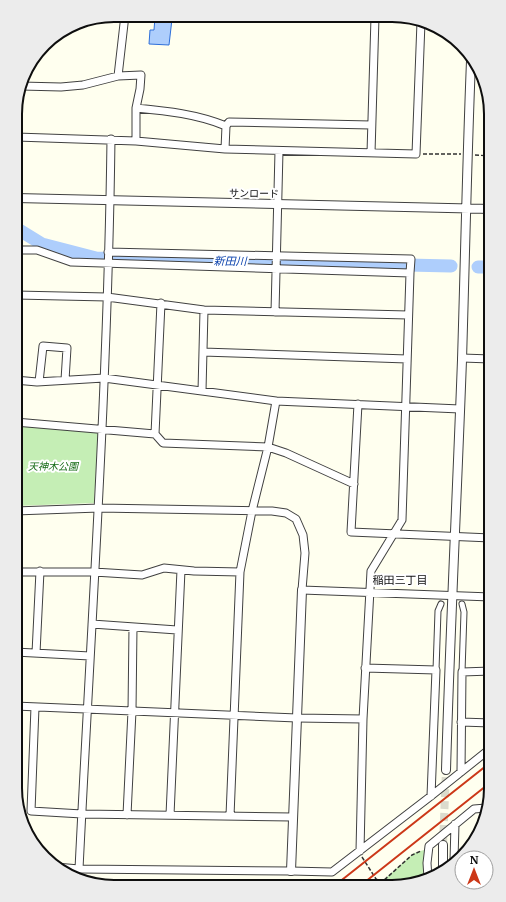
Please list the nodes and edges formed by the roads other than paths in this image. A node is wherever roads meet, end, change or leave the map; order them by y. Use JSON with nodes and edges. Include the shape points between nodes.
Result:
{"nodes":[{"id":1,"x":124,"y":22,"type":"edge"},
{"id":2,"x":375,"y":22,"type":"edge"},
{"id":3,"x":421,"y":27,"type":"edge"},
{"id":4,"x":471,"y":68,"type":"edge"},
{"id":5,"x":118,"y":76,"type":"junction"},
{"id":6,"x":27,"y":86,"type":"edge"},
{"id":7,"x":136,"y":108,"type":"junction"},
{"id":8,"x":371,"y":125,"type":"junction"},
{"id":9,"x":226,"y":126,"type":"junction"},
{"id":10,"x":22,"y":137,"type":"edge"},
{"id":11,"x":111,"y":139,"type":"junction"},
{"id":12,"x":136,"y":141,"type":"junction"},
{"id":13,"x":225,"y":149,"type":"junction"},
{"id":14,"x":279,"y":151,"type":"junction"},
{"id":15,"x":371,"y":153,"type":"junction"},
{"id":16,"x":22,"y":198,"type":"edge"},
{"id":17,"x":110,"y":200,"type":"junction"},
{"id":18,"x":278,"y":204,"type":"junction"},
{"id":19,"x":466,"y":208,"type":"junction"},
{"id":20,"x":484,"y":209,"type":"edge"},
{"id":21,"x":22,"y":250,"type":"edge"},
{"id":22,"x":108,"y":258,"type":"junction"},
{"id":23,"x":277,"y":261,"type":"junction"},
{"id":24,"x":410,"y":268,"type":"junction"},
{"id":25,"x":22,"y":295,"type":"edge"},
{"id":26,"x":107,"y":297,"type":"junction"},
{"id":27,"x":161,"y":303,"type":"junction"},
{"id":28,"x":204,"y":310,"type":"junction"},
{"id":29,"x":275,"y":312,"type":"junction"},
{"id":30,"x":408,"y":315,"type":"junction"},
{"id":31,"x":203,"y":352,"type":"junction"},
{"id":32,"x":462,"y":358,"type":"junction"},
{"id":33,"x":407,"y":359,"type":"junction"},
{"id":34,"x":484,"y":359,"type":"edge"},
{"id":35,"x":104,"y":378,"type":"junction"},
{"id":36,"x":65,"y":380,"type":"junction"},
{"id":37,"x":22,"y":381,"type":"edge"},
{"id":38,"x":39,"y":382,"type":"junction"},
{"id":39,"x":157,"y":385,"type":"junction"},
{"id":40,"x":202,"y":391,"type":"junction"},
{"id":41,"x":276,"y":400,"type":"junction"},
{"id":42,"x":358,"y":404,"type":"junction"},
{"id":43,"x":406,"y":407,"type":"junction"},
{"id":44,"x":460,"y":409,"type":"junction"},
{"id":45,"x":22,"y":423,"type":"edge"},
{"id":46,"x":102,"y":430,"type":"junction"},
{"id":47,"x":155,"y":434,"type":"junction"},
{"id":48,"x":268,"y":448,"type":"junction"},
{"id":49,"x":354,"y":484,"type":"junction"},
{"id":50,"x":99,"y":508,"type":"junction"},
{"id":51,"x":22,"y":511,"type":"edge"},
{"id":52,"x":252,"y":511,"type":"junction"},
{"id":53,"x":393,"y":534,"type":"junction"},
{"id":54,"x":456,"y":536,"type":"junction"},
{"id":55,"x":484,"y":538,"type":"edge"},
{"id":56,"x":181,"y":570,"type":"junction"},
{"id":57,"x":40,"y":571,"type":"junction"},
{"id":58,"x":22,"y":572,"type":"edge"},
{"id":59,"x":94,"y":572,"type":"junction"},
{"id":60,"x":240,"y":572,"type":"junction"},
{"id":61,"x":302,"y":590,"type":"junction"},
{"id":62,"x":369,"y":592,"type":"junction"},
{"id":63,"x":452,"y":595,"type":"junction"},
{"id":64,"x":484,"y":597,"type":"edge"},
{"id":65,"x":441,"y":604,"type":"dead end"},
{"id":66,"x":462,"y":604,"type":"dead end"},
{"id":67,"x":92,"y":624,"type":"junction"},
{"id":68,"x":133,"y":627,"type":"junction"},
{"id":69,"x":177,"y":630,"type":"junction"},
{"id":70,"x":22,"y":652,"type":"edge"},
{"id":71,"x":36,"y":653,"type":"junction"},
{"id":72,"x":90,"y":656,"type":"junction"},
{"id":73,"x":365,"y":668,"type":"junction"},
{"id":74,"x":436,"y":670,"type":"junction"},
{"id":75,"x":484,"y":671,"type":"edge"},
{"id":76,"x":462,"y":672,"type":"junction"},
{"id":77,"x":22,"y":706,"type":"edge"},
{"id":78,"x":35,"y":707,"type":"junction"},
{"id":79,"x":88,"y":710,"type":"junction"},
{"id":80,"x":132,"y":711,"type":"junction"},
{"id":81,"x":174,"y":712,"type":"junction"},
{"id":82,"x":235,"y":715,"type":"junction"},
{"id":83,"x":297,"y":718,"type":"junction"},
{"id":84,"x":363,"y":718,"type":"junction"},
{"id":85,"x":461,"y":722,"type":"junction"},
{"id":86,"x":484,"y":723,"type":"edge"},
{"id":87,"x":484,"y":754,"type":"edge"},
{"id":88,"x":446,"y":770,"type":"tunnel mouth"},
{"id":89,"x":461,"y":772,"type":"junction"},
{"id":90,"x":431,"y":796,"type":"junction"},
{"id":91,"x":481,"y":808,"type":"edge"},
{"id":92,"x":82,"y":814,"type":"junction"},
{"id":93,"x":127,"y":815,"type":"junction"},
{"id":94,"x":170,"y":815,"type":"junction"},
{"id":95,"x":230,"y":816,"type":"junction"},
{"id":96,"x":292,"y":817,"type":"junction"},
{"id":97,"x":455,"y":824,"type":"junction"},
{"id":98,"x":443,"y":845,"type":"tunnel mouth"},
{"id":99,"x":454,"y":850,"type":"edge"},
{"id":100,"x":359,"y":851,"type":"junction"},
{"id":101,"x":443,"y":864,"type":"edge"},
{"id":102,"x":68,"y":868,"type":"edge"},
{"id":103,"x":79,"y":869,"type":"junction"},
{"id":104,"x":291,"y":871,"type":"junction"},
{"id":105,"x":428,"y":873,"type":"edge"}],
"edges":[{"from":1,"to":5,"type":"street"},
{"from":2,"to":8,"type":"street"},
{"from":3,"to":15,"type":"street","via":[[416,154]]},
{"from":4,"to":19,"type":"street"},
{"from":5,"to":6,"type":"street","via":[[83,85]]},
{"from":5,"to":7,"type":"street","via":[[141,74]]},
{"from":7,"to":9,"type":"street","via":[[183,113]]},
{"from":7,"to":12,"type":"street"},
{"from":8,"to":9,"type":"street","via":[[229,122]]},
{"from":8,"to":15,"type":"street"},
{"from":9,"to":13,"type":"street"},
{"from":10,"to":11,"type":"street"},
{"from":11,"to":12,"type":"street"},
{"from":11,"to":17,"type":"street"},
{"from":12,"to":13,"type":"street"},
{"from":13,"to":14,"type":"street"},
{"from":14,"to":15,"type":"street"},
{"from":14,"to":18,"type":"street"},
{"from":16,"to":17,"type":"street","name":"サンロード"},
{"from":17,"to":18,"type":"street","name":"サンロード"},
{"from":17,"to":22,"type":"street"},
{"from":18,"to":19,"type":"street","name":"サンロード"},
{"from":18,"to":23,"type":"street"},
{"from":19,"to":20,"type":"street","name":"サンロード"},
{"from":19,"to":32,"type":"street"},
{"from":21,"to":22,"type":"street","via":[[37,250],[71,262]]},
{"from":22,"to":23,"type":"street"},
{"from":22,"to":23,"type":"street"},
{"from":22,"to":26,"type":"street"},
{"from":23,"to":24,"type":"street"},
{"from":23,"to":24,"type":"street","via":[[411,259]]},
{"from":23,"to":29,"type":"street"},
{"from":24,"to":30,"type":"street"},
{"from":25,"to":26,"type":"street"},
{"from":26,"to":27,"type":"street"},
{"from":26,"to":35,"type":"street"},
{"from":27,"to":28,"type":"street"},
{"from":27,"to":39,"type":"street"},
{"from":28,"to":29,"type":"street"},
{"from":28,"to":31,"type":"street"},
{"from":29,"to":30,"type":"street"},
{"from":30,"to":33,"type":"street"},
{"from":31,"to":33,"type":"street"},
{"from":31,"to":40,"type":"street"},
{"from":32,"to":34,"type":"street"},
{"from":32,"to":44,"type":"street"},
{"from":33,"to":43,"type":"street"},
{"from":35,"to":36,"type":"street"},
{"from":35,"to":39,"type":"street"},
{"from":35,"to":46,"type":"street"},
{"from":36,"to":38,"type":"street"},
{"from":36,"to":38,"type":"street","via":[[67,348],[42,346]]},
{"from":37,"to":38,"type":"street"},
{"from":39,"to":40,"type":"street"},
{"from":39,"to":47,"type":"street"},
{"from":40,"to":41,"type":"street"},
{"from":41,"to":42,"type":"street"},
{"from":41,"to":48,"type":"street"},
{"from":42,"to":43,"type":"street"},
{"from":42,"to":49,"type":"street"},
{"from":43,"to":44,"type":"street"},
{"from":43,"to":53,"type":"street","via":[[402,520]]},
{"from":44,"to":54,"type":"street"},
{"from":45,"to":46,"type":"street"},
{"from":46,"to":47,"type":"street"},
{"from":46,"to":50,"type":"street"},
{"from":47,"to":48,"type":"street","via":[[163,443]]},
{"from":48,"to":49,"type":"street","via":[[286,453]]},
{"from":48,"to":52,"type":"street"},
{"from":49,"to":53,"type":"street","via":[[352,532]]},
{"from":50,"to":51,"type":"street"},
{"from":50,"to":52,"type":"street"},
{"from":50,"to":59,"type":"street"},
{"from":52,"to":60,"type":"street"},
{"from":52,"to":61,"type":"street","via":[[286,513],[296,519],[303,535]]},
{"from":53,"to":54,"type":"street"},
{"from":53,"to":62,"type":"street","via":[[371,571]]},
{"from":54,"to":55,"type":"street"},
{"from":54,"to":63,"type":"street"},
{"from":56,"to":59,"type":"street","via":[[164,568],[142,575]]},
{"from":56,"to":60,"type":"street"},
{"from":56,"to":69,"type":"street"},
{"from":57,"to":58,"type":"street"},
{"from":57,"to":59,"type":"street"},
{"from":57,"to":71,"type":"street"},
{"from":59,"to":67,"type":"street"},
{"from":60,"to":82,"type":"street"},
{"from":61,"to":62,"type":"street"},
{"from":61,"to":83,"type":"street"},
{"from":62,"to":63,"type":"street"},
{"from":62,"to":73,"type":"street"},
{"from":63,"to":64,"type":"street"},
{"from":63,"to":88,"type":"street"},
{"from":65,"to":74,"type":"street","via":[[438,611]]},
{"from":66,"to":76,"type":"street"},
{"from":67,"to":68,"type":"street"},
{"from":67,"to":72,"type":"street"},
{"from":68,"to":69,"type":"street"},
{"from":68,"to":80,"type":"street"},
{"from":69,"to":81,"type":"street"},
{"from":70,"to":71,"type":"street"},
{"from":71,"to":72,"type":"street"},
{"from":72,"to":79,"type":"street"},
{"from":73,"to":74,"type":"street"},
{"from":73,"to":84,"type":"street"},
{"from":74,"to":90,"type":"street"},
{"from":75,"to":76,"type":"street"},
{"from":76,"to":85,"type":"street"},
{"from":77,"to":78,"type":"street"},
{"from":78,"to":79,"type":"street"},
{"from":78,"to":92,"type":"street","via":[[31,811]]},
{"from":79,"to":80,"type":"street"},
{"from":79,"to":92,"type":"street"},
{"from":80,"to":81,"type":"street"},
{"from":80,"to":93,"type":"street"},
{"from":81,"to":82,"type":"street"},
{"from":81,"to":94,"type":"street"},
{"from":82,"to":83,"type":"street"},
{"from":82,"to":95,"type":"street"},
{"from":83,"to":84,"type":"street"},
{"from":83,"to":96,"type":"street"},
{"from":84,"to":100,"type":"street"},
{"from":85,"to":86,"type":"street"},
{"from":85,"to":89,"type":"street"},
{"from":87,"to":89,"type":"street"},
{"from":89,"to":90,"type":"street"},
{"from":90,"to":100,"type":"street"},
{"from":91,"to":97,"type":"street","via":[[474,809]]},
{"from":92,"to":93,"type":"street"},
{"from":92,"to":103,"type":"street"},
{"from":93,"to":94,"type":"street"},
{"from":94,"to":95,"type":"street"},
{"from":95,"to":96,"type":"street"},
{"from":96,"to":104,"type":"street"},
{"from":97,"to":99,"type":"street"},
{"from":97,"to":105,"type":"street","via":[[429,846]]},
{"from":98,"to":101,"type":"street"},
{"from":100,"to":104,"type":"street","via":[[332,872]]},
{"from":102,"to":103,"type":"street"},
{"from":103,"to":104,"type":"street"}]}
